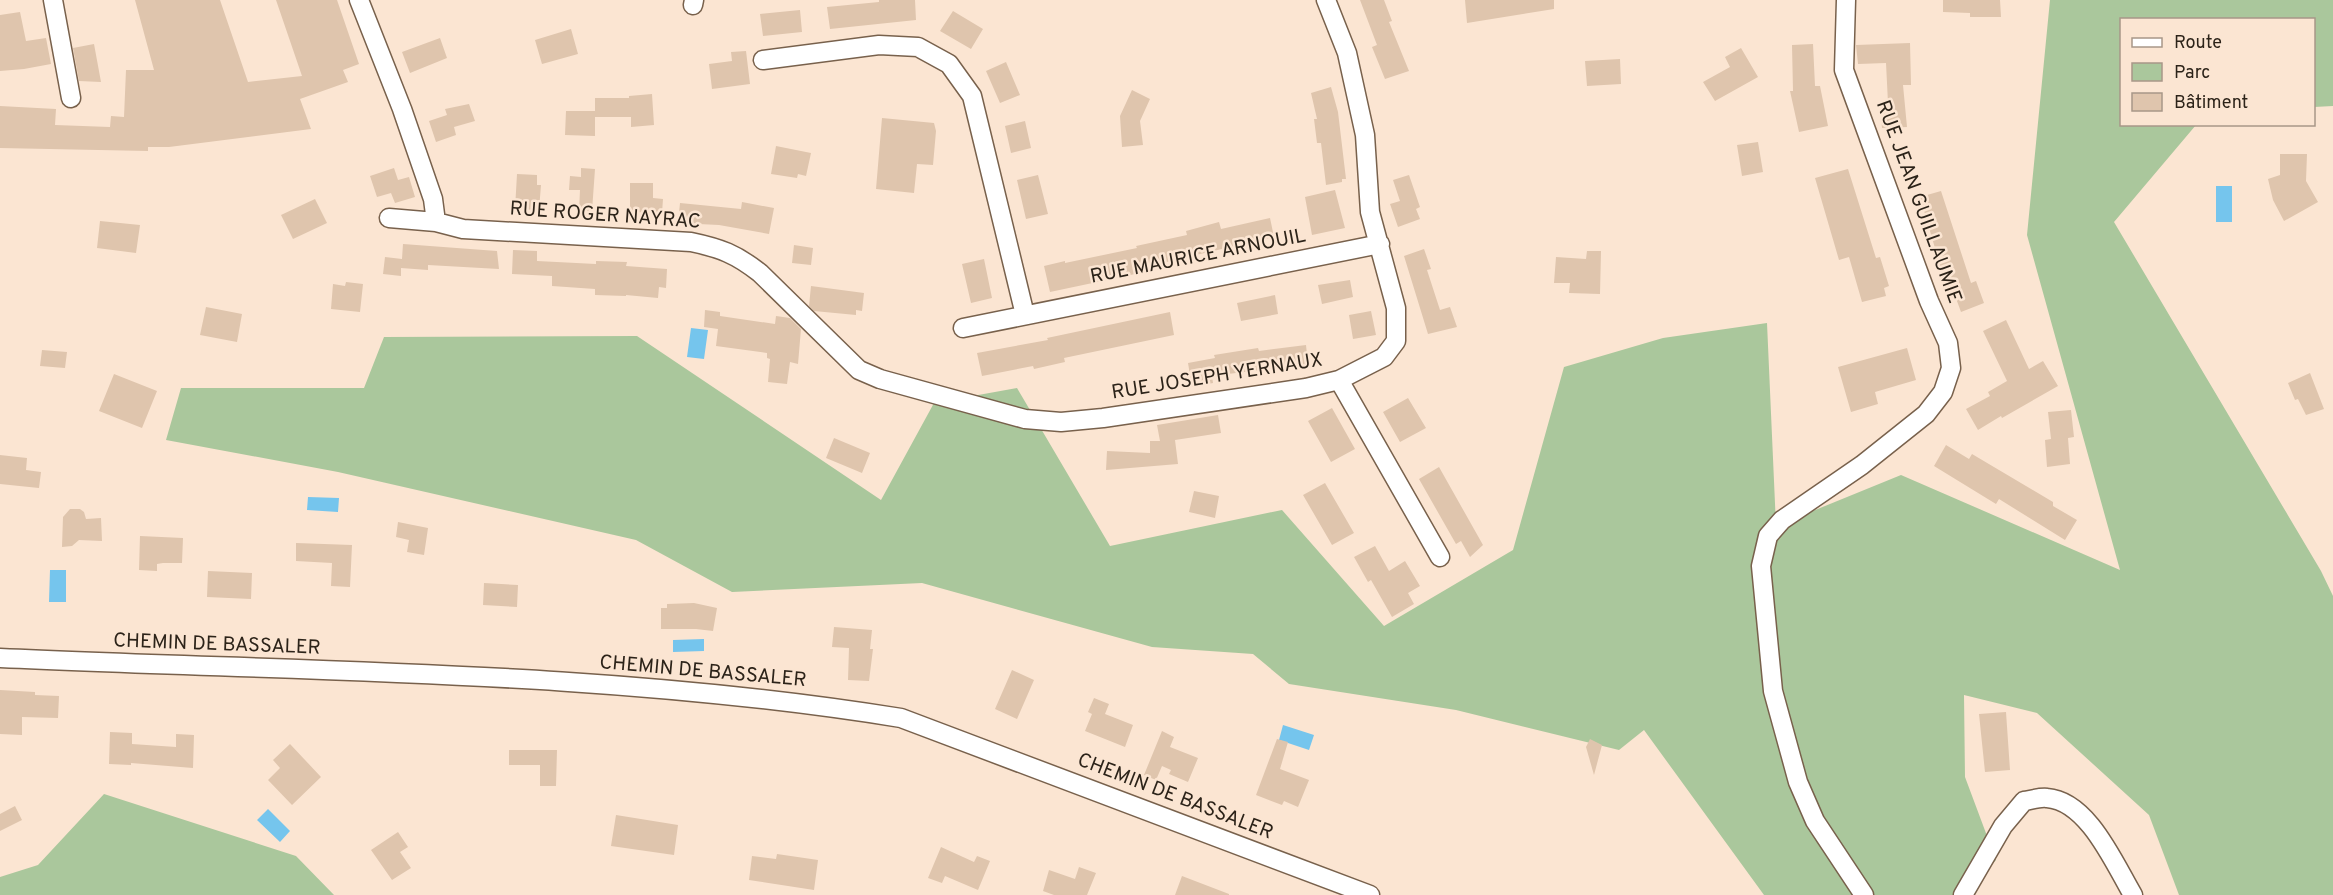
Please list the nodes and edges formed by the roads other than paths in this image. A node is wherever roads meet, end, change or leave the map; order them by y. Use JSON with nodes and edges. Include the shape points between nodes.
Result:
{"nodes":[{"id":1,"x":53,"y":0,"type":"edge"},
{"id":2,"x":359,"y":0,"type":"edge"},
{"id":3,"x":1326,"y":0,"type":"edge"},
{"id":4,"x":1846,"y":0,"type":"edge"},
{"id":5,"x":763,"y":60,"type":"dead end"},
{"id":6,"x":71,"y":98,"type":"dead end"},
{"id":7,"x":389,"y":218,"type":"dead end"},
{"id":8,"x":436,"y":222,"type":"junction"},
{"id":9,"x":1380,"y":244,"type":"junction"},
{"id":10,"x":788,"y":301,"type":"joint"},
{"id":11,"x":1026,"y":315,"type":"junction"},
{"id":12,"x":963,"y":328,"type":"dead end"},
{"id":13,"x":1339,"y":380,"type":"junction"},
{"id":14,"x":1440,"y":556,"type":"dead end"},
{"id":15,"x":0,"y":658,"type":"edge"},
{"id":16,"x":1370,"y":895,"type":"edge"},
{"id":17,"x":1864,"y":895,"type":"edge"},
{"id":18,"x":1963,"y":895,"type":"edge"},
{"id":19,"x":2133,"y":895,"type":"edge"}],
"edges":[{"from":1,"to":6,"type":"street"},
{"from":2,"to":8,"type":"street","via":[[434,200]]},
{"from":3,"to":9,"type":"street","name":"RUE JOSEPH YERNAUX","via":[[1347,53],[1365,135],[1370,212]]},
{"from":4,"to":17,"type":"street","name":"RUE JEAN GUILLAUMIE","via":[[1844,70],[1948,343],[1951,368],[1942,392],[1926,414],[1862,465],[1782,520],[1768,536],[1761,566],[1773,691],[1798,782],[1815,821]]},
{"from":5,"to":11,"type":"street","via":[[879,45],[918,47],[949,64],[972,96]]},
{"from":7,"to":8,"type":"street","name":"RUE ROGER NAYRAC"},
{"from":8,"to":10,"type":"street","name":"RUE ROGER NAYRAC","via":[[463,229],[691,242],[722,248],[743,260]]},
{"from":9,"to":11,"type":"street","name":"RUE MAURICE ARNOUIL"},
{"from":9,"to":13,"type":"street","name":"RUE JOSEPH YERNAUX","via":[[1396,308],[1396,341],[1384,357]]},
{"from":10,"to":13,"type":"street","name":"RUE JOSEPH YERNAUX","via":[[859,370],[1025,419],[1061,422],[1103,418]]},
{"from":11,"to":12,"type":"street","name":"RUE MAURICE ARNOUIL"},
{"from":13,"to":14,"type":"street"},
{"from":15,"to":16,"type":"street","name":"CHEMIN DE BASSALER","via":[[590,684],[823,705],[901,718]]},
{"from":18,"to":19,"type":"street","via":[[2003,826],[2024,801],[2047,798],[2072,806],[2094,829]]}]}
